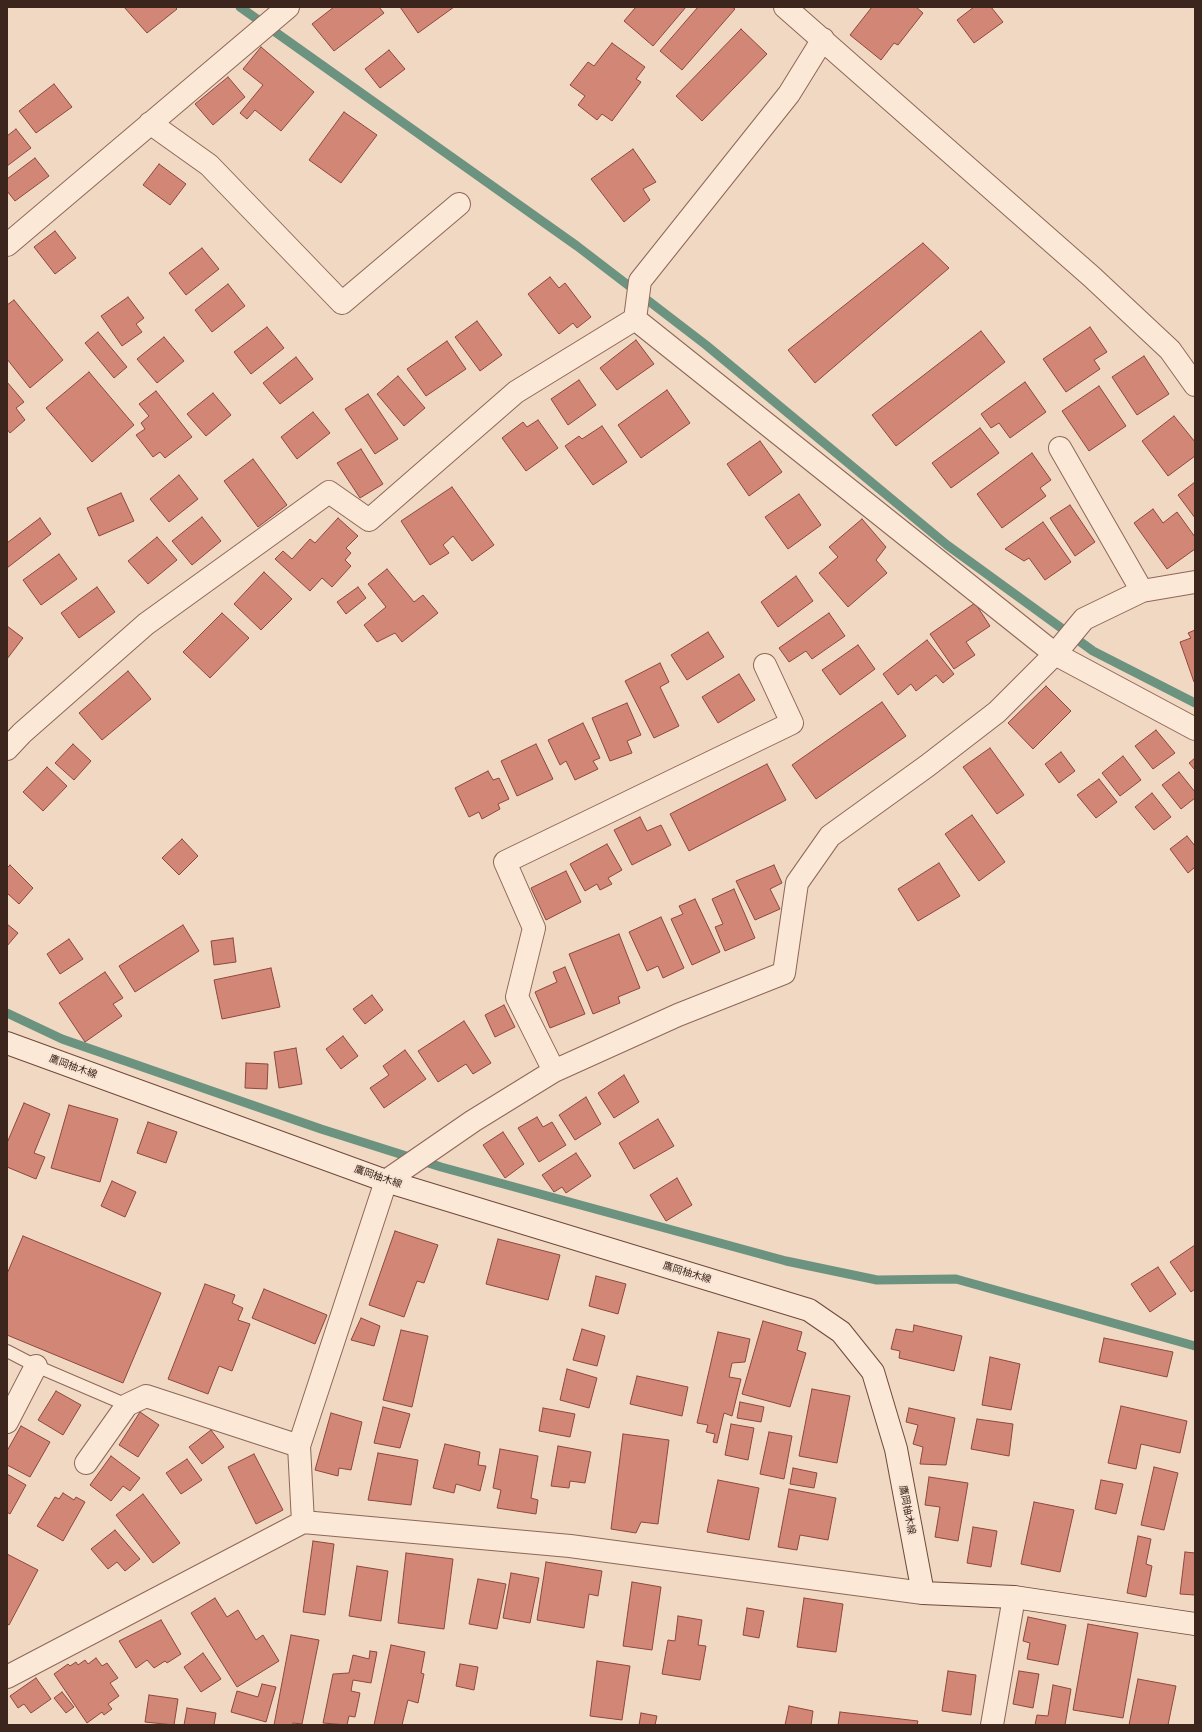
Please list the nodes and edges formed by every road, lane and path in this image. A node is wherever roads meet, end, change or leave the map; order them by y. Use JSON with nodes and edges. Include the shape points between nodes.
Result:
{"nodes":[{"id":1,"x":785,"y":7,"type":"edge"},
{"id":2,"x":284,"y":10,"type":"edge"},
{"id":3,"x":823,"y":39,"type":"junction"},
{"id":4,"x":150,"y":124,"type":"junction"},
{"id":5,"x":459,"y":204,"type":"dead end"},
{"id":6,"x":7,"y":245,"type":"edge"},
{"id":7,"x":635,"y":317,"type":"junction"},
{"id":8,"x":1195,"y":385,"type":"edge"},
{"id":9,"x":1060,"y":448,"type":"dead end"},
{"id":10,"x":1195,"y":582,"type":"edge"},
{"id":11,"x":1142,"y":591,"type":"junction"},
{"id":12,"x":1055,"y":654,"type":"junction"},
{"id":13,"x":765,"y":665,"type":"dead end"},
{"id":14,"x":1195,"y":728,"type":"edge"},
{"id":15,"x":7,"y":749,"type":"edge"},
{"id":16,"x":7,"y":1043,"type":"edge"},
{"id":17,"x":554,"y":1071,"type":"junction"},
{"id":18,"x":386,"y":1181,"type":"junction"},
{"id":19,"x":7,"y":1351,"type":"edge"},
{"id":20,"x":36,"y":1366,"type":"junction"},
{"id":21,"x":127,"y":1405,"type":"junction"},
{"id":22,"x":7,"y":1422,"type":"edge"},
{"id":23,"x":299,"y":1446,"type":"junction"},
{"id":24,"x":86,"y":1463,"type":"dead end"},
{"id":25,"x":303,"y":1522,"type":"junction"},
{"id":26,"x":923,"y":1593,"type":"junction"},
{"id":27,"x":1014,"y":1597,"type":"junction"},
{"id":28,"x":1195,"y":1624,"type":"edge"},
{"id":29,"x":7,"y":1677,"type":"edge"},
{"id":30,"x":992,"y":1725,"type":"edge"}],
"edges":[{"from":1,"to":3,"type":"street"},
{"from":2,"to":4,"type":"street"},
{"from":3,"to":7,"type":"street","via":[[790,94],[640,281]]},
{"from":3,"to":8,"type":"street","via":[[1137,318],[1170,350]]},
{"from":4,"to":5,"type":"street","via":[[209,165],[342,303]]},
{"from":4,"to":6,"type":"street"},
{"from":7,"to":12,"type":"street"},
{"from":7,"to":15,"type":"street","via":[[516,392],[369,520],[329,492],[146,624]]},
{"from":9,"to":11,"type":"street"},
{"from":10,"to":11,"type":"street"},
{"from":11,"to":12,"type":"street","via":[[1084,619]]},
{"from":12,"to":14,"type":"street"},
{"from":12,"to":17,"type":"street","via":[[997,712],[830,836],[797,883],[784,973]]},
{"from":13,"to":17,"type":"street","via":[[792,723],[505,862],[534,928],[517,997]]},
{"from":16,"to":18,"type":"street","name":"鷹岡柚木線"},
{"from":17,"to":18,"type":"street","via":[[473,1121]]},
{"from":18,"to":23,"type":"street"},
{"from":18,"to":26,"type":"street","name":"鷹岡柚木線","via":[[809,1310],[841,1332],[873,1372],[896,1449]]},
{"from":19,"to":20,"type":"lane"},
{"from":20,"to":21,"type":"lane"},
{"from":20,"to":22,"type":"street"},
{"from":21,"to":23,"type":"street","via":[[146,1396]]},
{"from":21,"to":24,"type":"street"},
{"from":23,"to":25,"type":"street"},
{"from":25,"to":26,"type":"street","via":[[570,1546]]},
{"from":25,"to":29,"type":"street"},
{"from":26,"to":27,"type":"street"},
{"from":27,"to":28,"type":"street"},
{"from":27,"to":30,"type":"street"}]}
